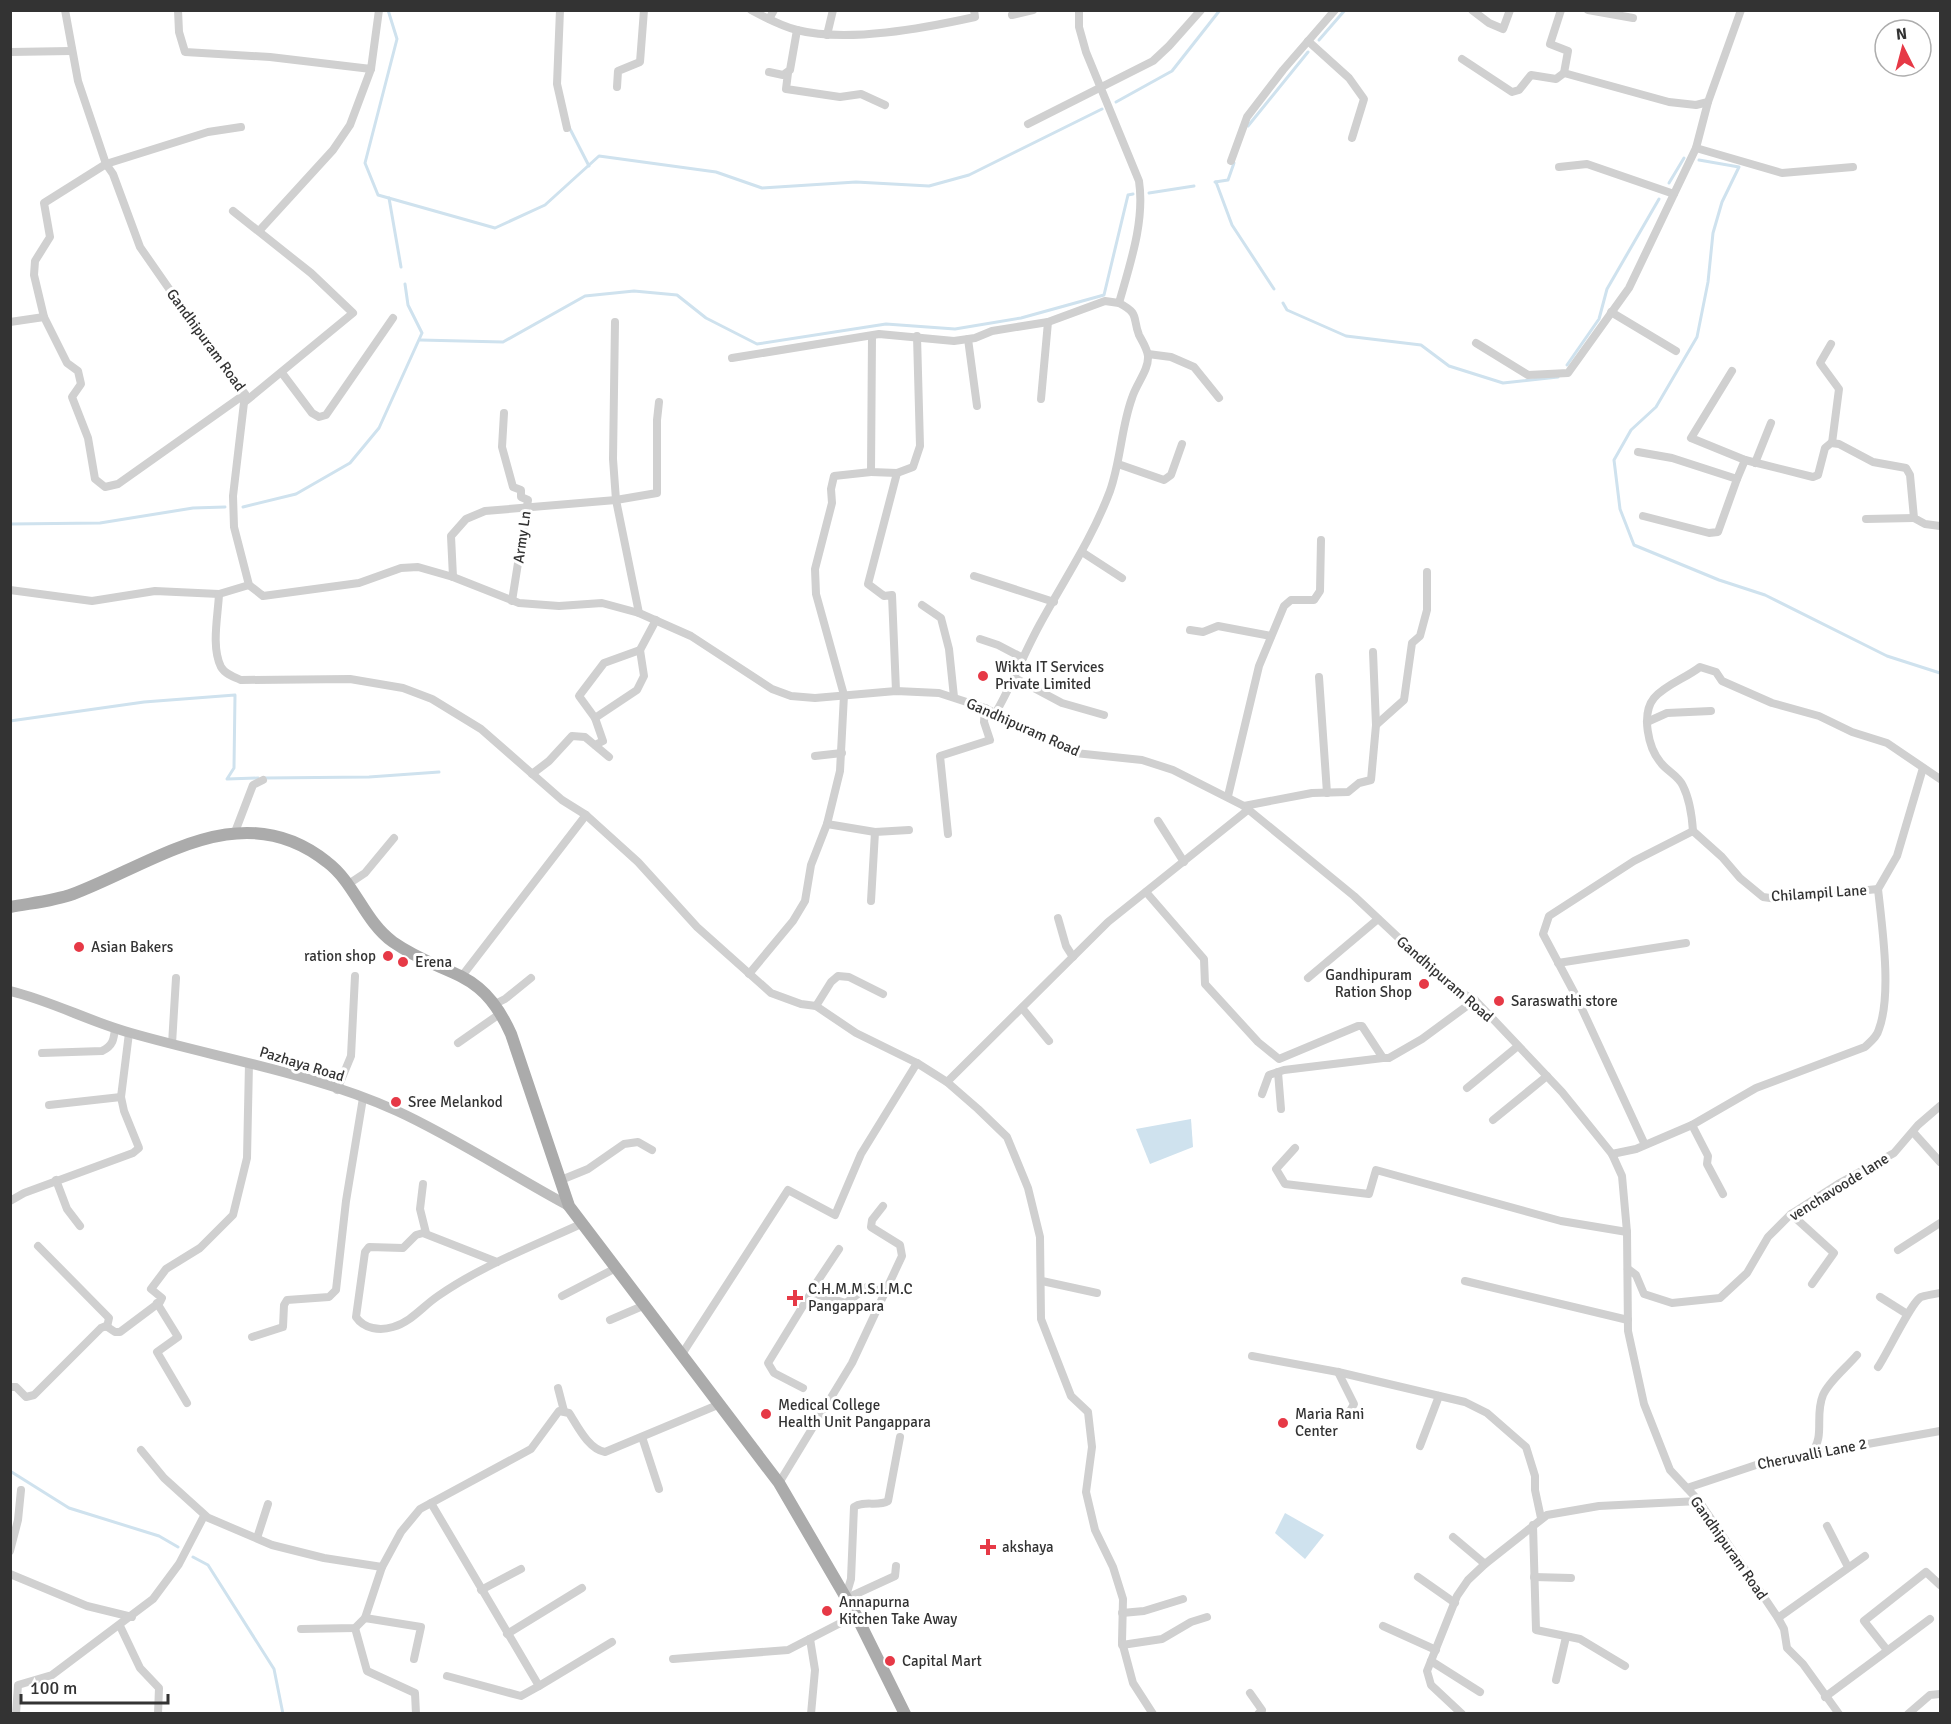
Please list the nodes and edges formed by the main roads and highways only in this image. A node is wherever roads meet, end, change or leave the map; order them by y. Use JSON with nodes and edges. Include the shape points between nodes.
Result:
{"nodes":[{"id":1,"x":10,"y":907,"type":"edge"},
{"id":2,"x":904,"y":1713,"type":"edge"}],
"edges":[{"from":1,"to":2,"type":"main road","via":[[69,896],[206,837],[245,831],[290,841],[328,862],[370,920],[393,942],[486,992],[511,1034],[569,1206],[779,1483],[856,1615]]}]}
